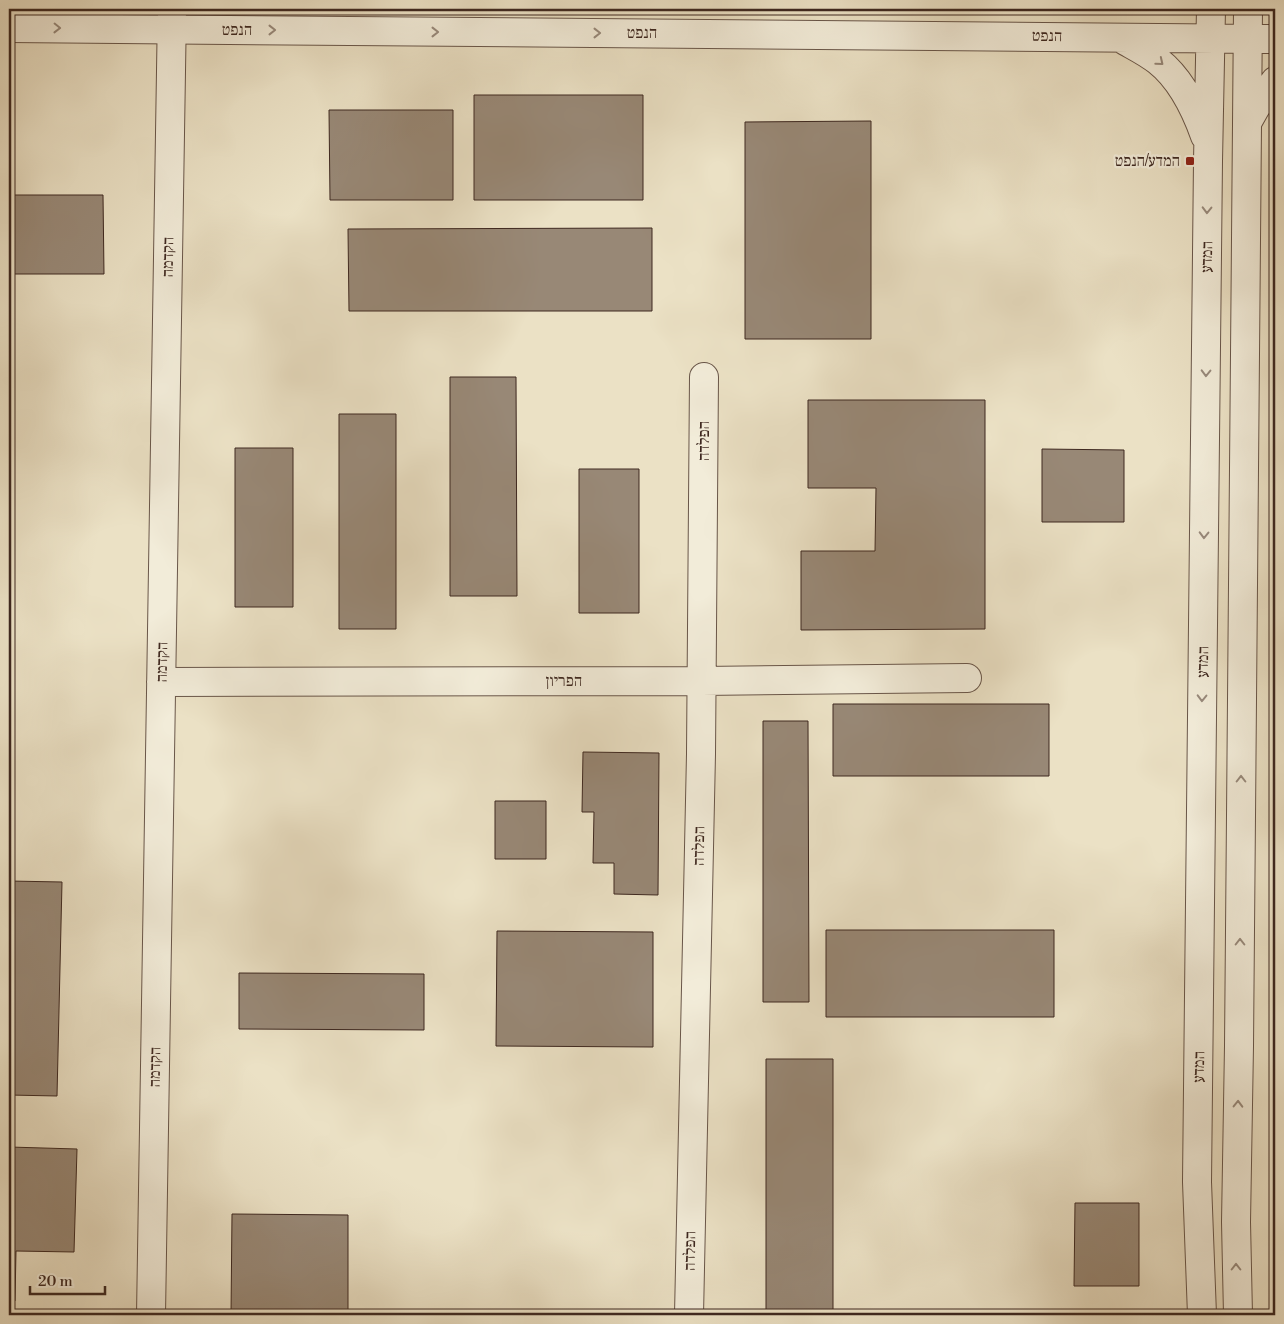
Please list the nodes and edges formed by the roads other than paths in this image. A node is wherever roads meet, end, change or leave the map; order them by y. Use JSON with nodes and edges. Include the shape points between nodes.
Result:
{"nodes":[{"id":1,"x":1211,"y":9,"type":"edge"},
{"id":2,"x":1248,"y":9,"type":"edge"},
{"id":3,"x":172,"y":19,"type":"edge"},
{"id":4,"x":9,"y":28,"type":"edge"},
{"id":5,"x":1118,"y":37,"type":"junction"},
{"id":6,"x":1210,"y":39,"type":"junction"},
{"id":7,"x":1275,"y":39,"type":"edge"},
{"id":8,"x":1247,"y":40,"type":"junction"},
{"id":9,"x":1275,"y":81,"type":"edge"},
{"id":10,"x":1246,"y":125,"type":"junction"},
{"id":11,"x":1208,"y":145,"type":"junction"},
{"id":12,"x":704,"y":377,"type":"dead end"},
{"id":13,"x":967,"y":678,"type":"dead end"},
{"id":14,"x":702,"y":681,"type":"junction"},
{"id":15,"x":161,"y":682,"type":"junction"},
{"id":16,"x":151,"y":1315,"type":"edge"},
{"id":17,"x":689,"y":1315,"type":"edge"},
{"id":18,"x":1202,"y":1315,"type":"edge"},
{"id":19,"x":1238,"y":1315,"type":"edge"}],
"edges":[{"from":1,"to":6,"type":"street","name":"המדע"},
{"from":2,"to":8,"type":"street"},
{"from":4,"to":3,"type":"street","name":"הנפט","one_way":true},
{"from":3,"to":5,"type":"street","name":"הנפט","one_way":true},
{"from":3,"to":15,"type":"street","name":"הקדמה"},
{"from":5,"to":6,"type":"street","name":"הנפט"},
{"from":5,"to":11,"type":"street","one_way":true,"via":[[1157,60],[1172,75],[1195,111]]},
{"from":6,"to":8,"type":"street","name":"הנפט"},
{"from":6,"to":11,"type":"street","name":"המדע"},
{"from":7,"to":8,"type":"street","name":"הנפט"},
{"from":8,"to":10,"type":"street"},
{"from":9,"to":10,"type":"street"},
{"from":19,"to":10,"type":"street","one_way":true,"via":[[1236,1222]]},
{"from":11,"to":18,"type":"street","name":"המדע","one_way":true,"via":[[1197,1182]]},
{"from":12,"to":14,"type":"street","name":"הפלדה"},
{"from":13,"to":14,"type":"street","name":"הפריון"},
{"from":14,"to":15,"type":"street","name":"הפריון"},
{"from":14,"to":17,"type":"street","name":"הפלדה"},
{"from":15,"to":16,"type":"street","name":"הקדמה"}]}
